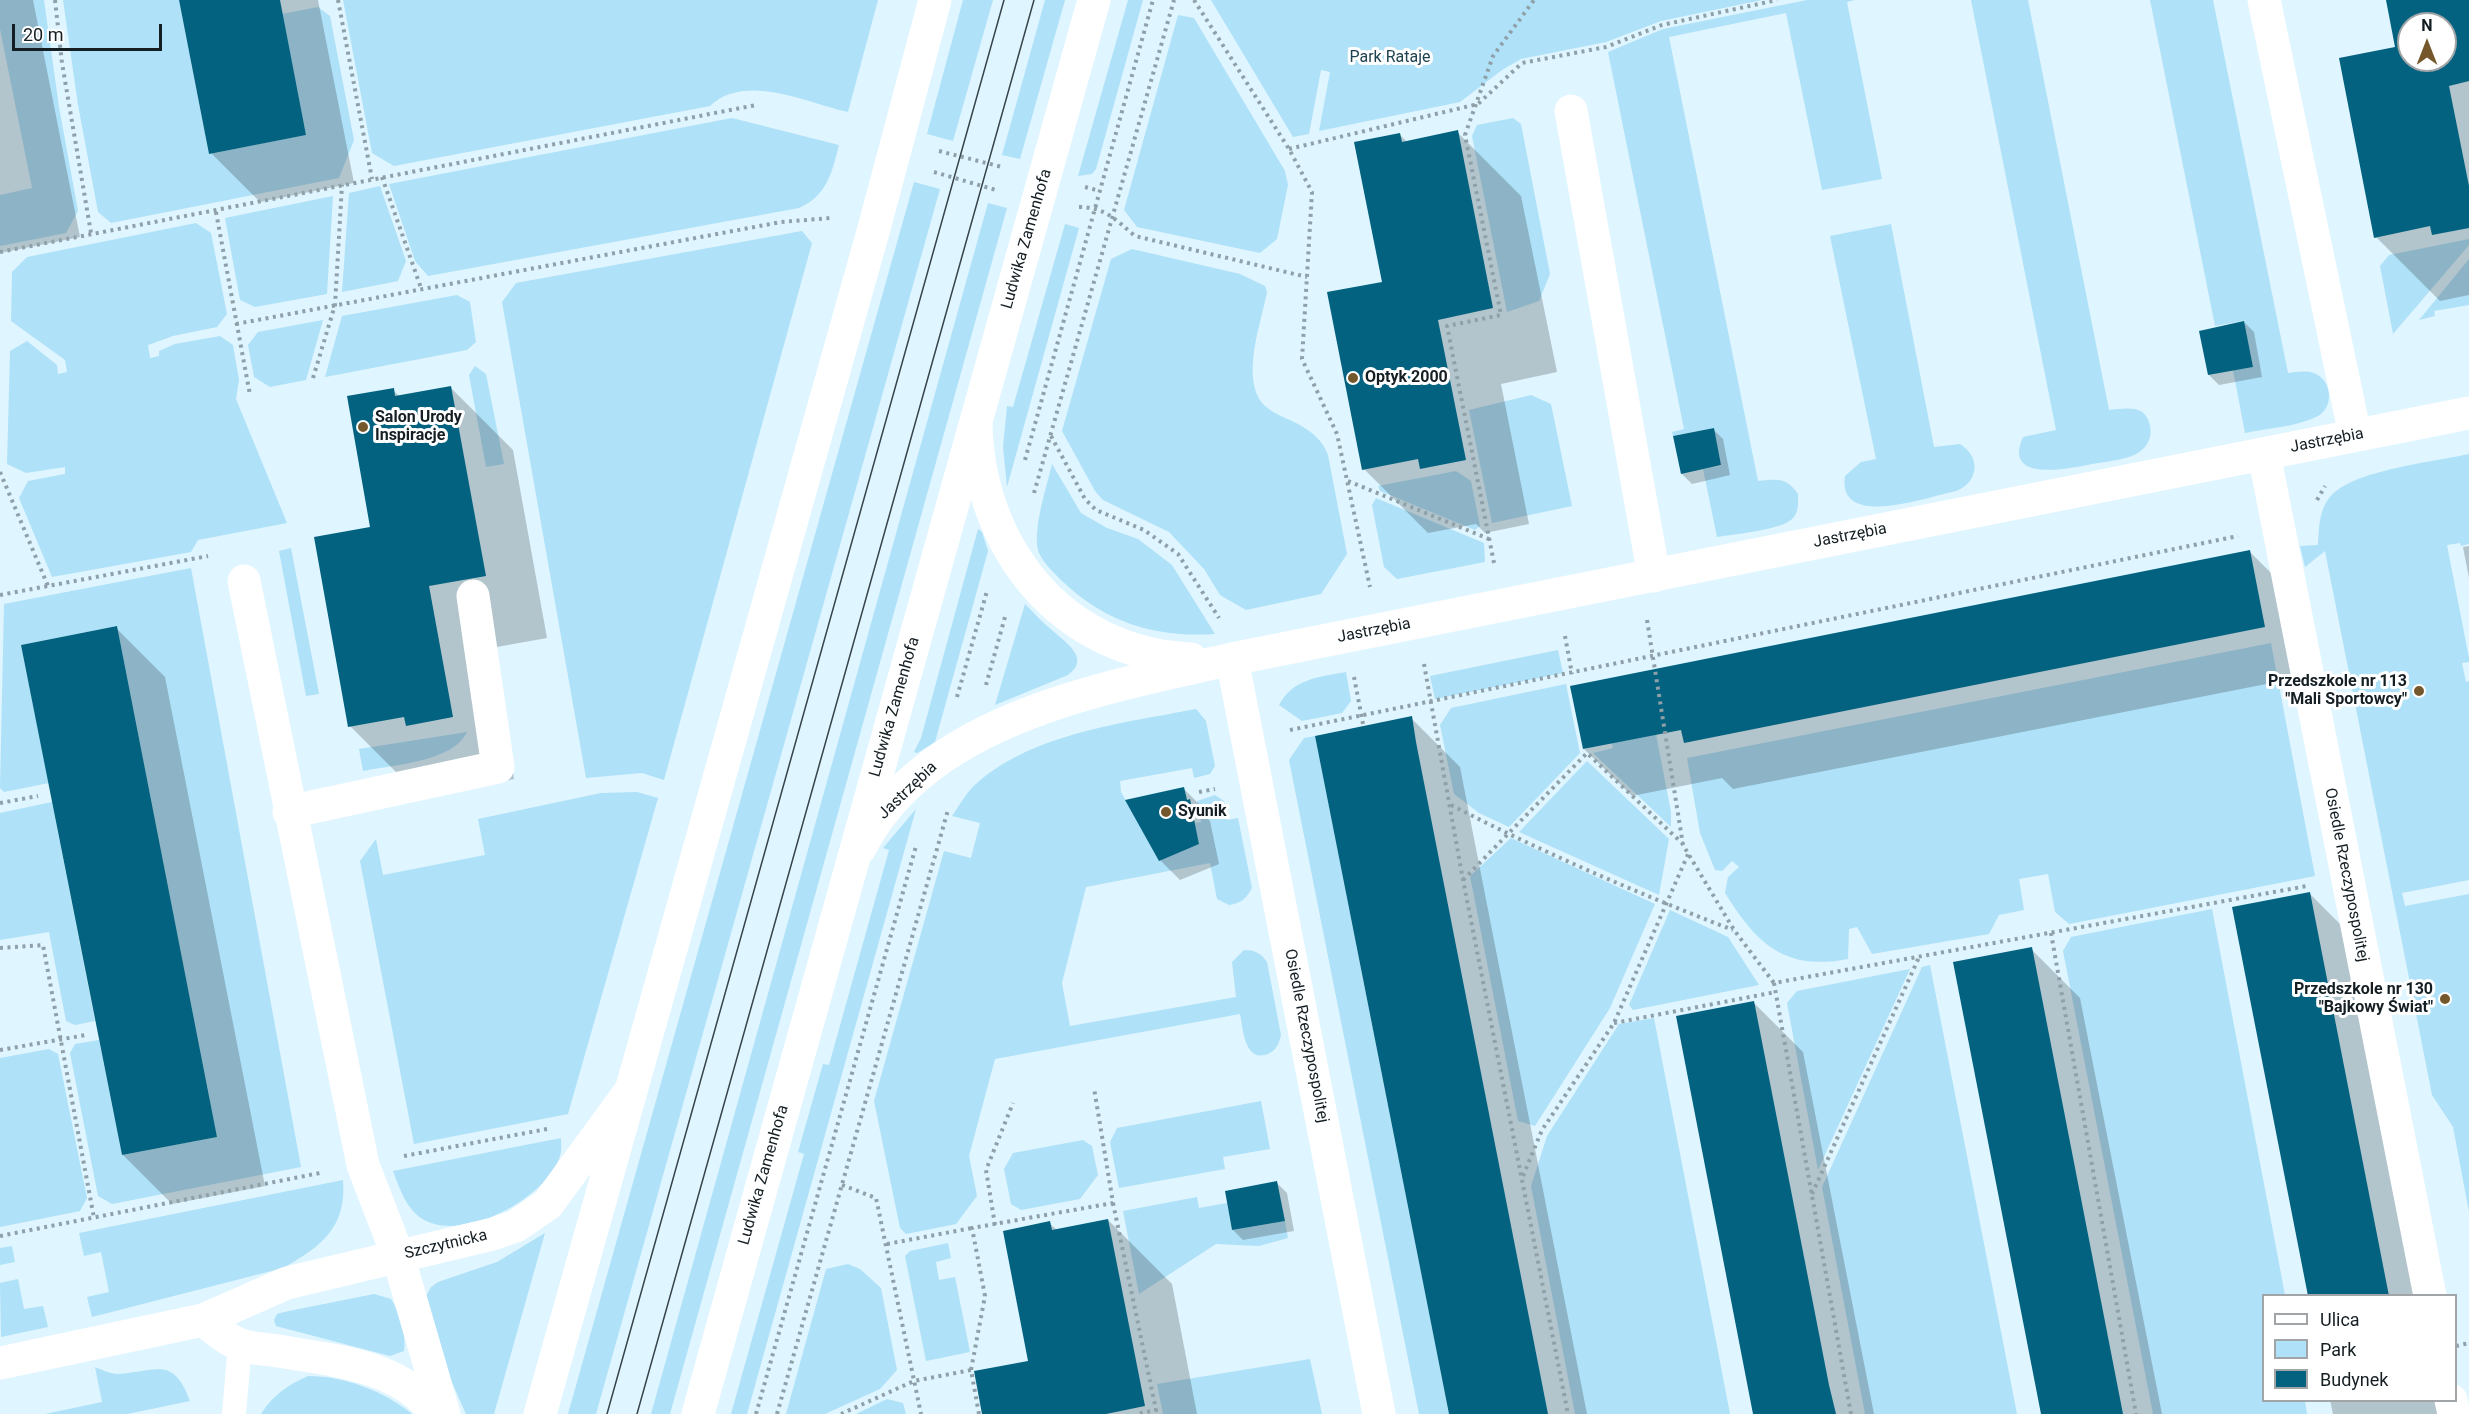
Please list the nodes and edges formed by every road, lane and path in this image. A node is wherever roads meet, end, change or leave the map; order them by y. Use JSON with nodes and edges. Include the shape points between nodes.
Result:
{"nodes":[{"id":1,"x":55,"y":0,"type":"edge"},
{"id":2,"x":338,"y":0,"type":"edge"},
{"id":3,"x":935,"y":0,"type":"edge"},
{"id":4,"x":1094,"y":0,"type":"edge"},
{"id":5,"x":1194,"y":0,"type":"edge"},
{"id":6,"x":1534,"y":0,"type":"edge"},
{"id":7,"x":1776,"y":0,"type":"edge"},
{"id":8,"x":2264,"y":0,"type":"edge"},
{"id":9,"x":1478,"y":104,"type":"junction"},
{"id":10,"x":756,"y":105,"type":"dead end"},
{"id":11,"x":1571,"y":111,"type":"dead end"},
{"id":12,"x":897,"y":141,"type":"junction"},
{"id":13,"x":1289,"y":149,"type":"junction"},
{"id":14,"x":934,"y":172,"type":"dead end"},
{"id":15,"x":382,"y":177,"type":"junction"},
{"id":16,"x":1044,"y":178,"type":"junction"},
{"id":17,"x":372,"y":179,"type":"junction"},
{"id":18,"x":342,"y":185,"type":"junction"},
{"id":19,"x":1002,"y":191,"type":"dead end"},
{"id":20,"x":1100,"y":191,"type":"dead end"},
{"id":21,"x":1095,"y":207,"type":"dead end"},
{"id":22,"x":216,"y":212,"type":"junction"},
{"id":23,"x":838,"y":218,"type":"dead end"},
{"id":24,"x":91,"y":233,"type":"junction"},
{"id":25,"x":0,"y":252,"type":"edge"},
{"id":26,"x":1307,"y":278,"type":"junction"},
{"id":27,"x":421,"y":288,"type":"junction"},
{"id":28,"x":335,"y":305,"type":"junction"},
{"id":29,"x":236,"y":324,"type":"junction"},
{"id":30,"x":313,"y":378,"type":"dead end"},
{"id":31,"x":250,"y":395,"type":"dead end"},
{"id":32,"x":2469,"y":413,"type":"edge"},
{"id":33,"x":976,"y":418,"type":"junction"},
{"id":34,"x":1050,"y":435,"type":"dead end"},
{"id":35,"x":2355,"y":435,"type":"junction"},
{"id":36,"x":2264,"y":454,"type":"junction"},
{"id":37,"x":0,"y":472,"type":"edge"},
{"id":38,"x":1348,"y":481,"type":"junction"},
{"id":39,"x":2245,"y":535,"type":"dead end"},
{"id":40,"x":1490,"y":539,"type":"junction"},
{"id":41,"x":1495,"y":567,"type":"dead end"},
{"id":42,"x":1646,"y":577,"type":"junction"},
{"id":43,"x":244,"y":582,"type":"joint"},
{"id":44,"x":48,"y":586,"type":"junction"},
{"id":45,"x":1371,"y":591,"type":"dead end"},
{"id":46,"x":0,"y":595,"type":"edge"},
{"id":47,"x":473,"y":596,"type":"dead end"},
{"id":48,"x":1417,"y":623,"type":"junction"},
{"id":49,"x":1223,"y":624,"type":"dead end"},
{"id":50,"x":1655,"y":657,"type":"junction"},
{"id":51,"x":1232,"y":659,"type":"junction"},
{"id":52,"x":1430,"y":702,"type":"junction"},
{"id":53,"x":38,"y":796,"type":"dead end"},
{"id":54,"x":0,"y":803,"type":"edge"},
{"id":55,"x":1451,"y":805,"type":"junction"},
{"id":56,"x":290,"y":812,"type":"junction"},
{"id":57,"x":1509,"y":835,"type":"junction"},
{"id":58,"x":1683,"y":845,"type":"junction"},
{"id":59,"x":1689,"y":852,"type":"junction"},
{"id":60,"x":848,"y":875,"type":"junction"},
{"id":61,"x":1463,"y":880,"type":"junction"},
{"id":62,"x":2315,"y":884,"type":"dead end"},
{"id":63,"x":1665,"y":904,"type":"junction"},
{"id":64,"x":1734,"y":930,"type":"junction"},
{"id":65,"x":2051,"y":933,"type":"junction"},
{"id":66,"x":0,"y":948,"type":"edge"},
{"id":67,"x":1920,"y":955,"type":"junction"},
{"id":68,"x":1774,"y":983,"type":"junction"},
{"id":69,"x":1776,"y":992,"type":"junction"},
{"id":70,"x":1614,"y":1023,"type":"junction"},
{"id":71,"x":86,"y":1035,"type":"dead end"},
{"id":72,"x":61,"y":1039,"type":"junction"},
{"id":73,"x":0,"y":1050,"type":"edge"},
{"id":74,"x":633,"y":1088,"type":"junction"},
{"id":75,"x":1094,"y":1088,"type":"dead end"},
{"id":76,"x":1013,"y":1103,"type":"dead end"},
{"id":77,"x":546,"y":1130,"type":"dead end"},
{"id":78,"x":363,"y":1165,"type":"junction"},
{"id":79,"x":1523,"y":1177,"type":"junction"},
{"id":80,"x":842,"y":1185,"type":"dead end"},
{"id":81,"x":1812,"y":1195,"type":"junction"},
{"id":82,"x":1113,"y":1203,"type":"junction"},
{"id":83,"x":94,"y":1218,"type":"junction"},
{"id":84,"x":995,"y":1225,"type":"junction"},
{"id":85,"x":972,"y":1228,"type":"junction"},
{"id":86,"x":0,"y":1236,"type":"edge"},
{"id":87,"x":887,"y":1244,"type":"junction"},
{"id":88,"x":398,"y":1256,"type":"junction"},
{"id":89,"x":2430,"y":1294,"type":"edge"},
{"id":90,"x":202,"y":1320,"type":"junction"},
{"id":91,"x":240,"y":1345,"type":"junction"},
{"id":92,"x":0,"y":1362,"type":"edge"},
{"id":93,"x":970,"y":1370,"type":"junction"},
{"id":94,"x":914,"y":1381,"type":"junction"},
{"id":95,"x":234,"y":1414,"type":"edge"},
{"id":96,"x":435,"y":1414,"type":"edge"},
{"id":97,"x":444,"y":1414,"type":"edge"},
{"id":98,"x":540,"y":1414,"type":"edge"},
{"id":99,"x":698,"y":1414,"type":"edge"},
{"id":100,"x":841,"y":1414,"type":"edge"},
{"id":101,"x":921,"y":1414,"type":"edge"},
{"id":102,"x":979,"y":1414,"type":"edge"},
{"id":103,"x":1137,"y":1414,"type":"edge"},
{"id":104,"x":1379,"y":1414,"type":"edge"},
{"id":105,"x":1568,"y":1414,"type":"edge"},
{"id":106,"x":1851,"y":1414,"type":"edge"},
{"id":107,"x":2136,"y":1414,"type":"edge"}],
"edges":[{"from":1,"to":24,"type":"path"},
{"from":2,"to":17,"type":"path"},
{"from":3,"to":12,"type":"street"},
{"from":4,"to":16,"type":"street","name":"Ludwika Zamenhofa"},
{"from":5,"to":13,"type":"path"},
{"from":6,"to":9,"type":"path","via":[[1493,56]]},
{"from":7,"to":9,"type":"path","via":[[1662,25],[1606,46],[1522,63]]},
{"from":8,"to":35,"type":"street"},
{"from":9,"to":13,"type":"path"},
{"from":9,"to":40,"type":"path","via":[[1465,135],[1501,315],[1447,326]]},
{"from":10,"to":15,"type":"path"},
{"from":11,"to":42,"type":"street"},
{"from":12,"to":16,"type":"path"},
{"from":12,"to":74,"type":"street"},
{"from":13,"to":26,"type":"path","via":[[1312,192]]},
{"from":14,"to":19,"type":"path"},
{"from":15,"to":17,"type":"path"},
{"from":15,"to":27,"type":"path"},
{"from":16,"to":20,"type":"path"},
{"from":16,"to":33,"type":"street","name":"Ludwika Zamenhofa"},
{"from":17,"to":18,"type":"path"},
{"from":18,"to":22,"type":"path"},
{"from":18,"to":28,"type":"path"},
{"from":21,"to":26,"type":"path","via":[[1135,236]]},
{"from":22,"to":24,"type":"path"},
{"from":22,"to":29,"type":"path"},
{"from":23,"to":27,"type":"path","via":[[781,222]]},
{"from":24,"to":25,"type":"path"},
{"from":26,"to":38,"type":"path","via":[[1302,359],[1337,434]]},
{"from":27,"to":28,"type":"path"},
{"from":28,"to":29,"type":"path"},
{"from":28,"to":30,"type":"path"},
{"from":29,"to":31,"type":"path"},
{"from":32,"to":35,"type":"street","name":"Jastrzębia"},
{"from":33,"to":51,"type":"street","name":"Jastrzębia","via":[[983,484],[998,525],[1023,568],[1059,610],[1098,636],[1137,652],[1186,659]]},
{"from":33,"to":60,"type":"street","name":"Ludwika Zamenhofa"},
{"from":34,"to":49,"type":"path","via":[[1085,499],[1096,510],[1144,530],[1178,554]]},
{"from":35,"to":36,"type":"street","name":"Jastrzębia"},
{"from":36,"to":42,"type":"street","name":"Jastrzębia"},
{"from":36,"to":89,"type":"street","name":"Osiedle Rzeczypospolitej"},
{"from":37,"to":44,"type":"path"},
{"from":38,"to":40,"type":"path"},
{"from":38,"to":45,"type":"path"},
{"from":39,"to":50,"type":"path"},
{"from":40,"to":41,"type":"path"},
{"from":42,"to":48,"type":"street","name":"Jastrzębia"},
{"from":42,"to":50,"type":"path"},
{"from":43,"to":44,"type":"path","via":[[238,550]]},
{"from":43,"to":56,"type":"street"},
{"from":44,"to":46,"type":"path"},
{"from":47,"to":56,"type":"street","via":[[498,767]]},
{"from":48,"to":51,"type":"street","name":"Jastrzębia"},
{"from":48,"to":52,"type":"path"},
{"from":50,"to":52,"type":"path"},
{"from":50,"to":58,"type":"path"},
{"from":51,"to":60,"type":"street","name":"Jastrzębia","via":[[1070,697],[969,741],[930,767],[893,802],[865,837]]},
{"from":51,"to":104,"type":"street","name":"Osiedle Rzeczypospolitej"},
{"from":52,"to":55,"type":"path"},
{"from":53,"to":54,"type":"path"},
{"from":55,"to":57,"type":"path"},
{"from":55,"to":61,"type":"path"},
{"from":56,"to":78,"type":"street"},
{"from":57,"to":58,"type":"path","via":[[1587,753]]},
{"from":57,"to":61,"type":"path"},
{"from":57,"to":63,"type":"path"},
{"from":58,"to":59,"type":"path"},
{"from":59,"to":63,"type":"path"},
{"from":59,"to":64,"type":"path"},
{"from":60,"to":99,"type":"street","name":"Ludwika Zamenhofa"},
{"from":61,"to":79,"type":"path"},
{"from":62,"to":65,"type":"path"},
{"from":63,"to":64,"type":"path"},
{"from":63,"to":70,"type":"path"},
{"from":64,"to":68,"type":"path"},
{"from":65,"to":67,"type":"path"},
{"from":65,"to":107,"type":"path"},
{"from":66,"to":72,"type":"path","via":[[44,945]]},
{"from":67,"to":68,"type":"path"},
{"from":67,"to":81,"type":"path"},
{"from":68,"to":69,"type":"path"},
{"from":69,"to":70,"type":"path"},
{"from":69,"to":81,"type":"path"},
{"from":70,"to":79,"type":"path","via":[[1542,1130]]},
{"from":71,"to":72,"type":"path"},
{"from":72,"to":73,"type":"path"},
{"from":72,"to":83,"type":"path"},
{"from":74,"to":88,"type":"street","name":"Szczytnicka","via":[[556,1195],[534,1215],[493,1234]]},
{"from":74,"to":98,"type":"street"},
{"from":75,"to":82,"type":"path"},
{"from":76,"to":84,"type":"path","via":[[986,1170]]},
{"from":77,"to":78,"type":"path"},
{"from":78,"to":83,"type":"path"},
{"from":78,"to":88,"type":"street"},
{"from":79,"to":105,"type":"path"},
{"from":80,"to":87,"type":"path","via":[[876,1198]]},
{"from":81,"to":106,"type":"path"},
{"from":82,"to":84,"type":"path"},
{"from":82,"to":103,"type":"path","via":[[1156,1410]]},
{"from":83,"to":86,"type":"path"},
{"from":84,"to":85,"type":"path"},
{"from":85,"to":87,"type":"path"},
{"from":85,"to":93,"type":"path","via":[[985,1296]]},
{"from":87,"to":94,"type":"path"},
{"from":88,"to":90,"type":"street","name":"Szczytnicka","via":[[287,1283]]},
{"from":88,"to":97,"type":"street"},
{"from":90,"to":91,"type":"street"},
{"from":90,"to":92,"type":"street","name":"Szczytnicka"},
{"from":91,"to":95,"type":"lane"},
{"from":91,"to":96,"type":"street","via":[[370,1370],[411,1388]]},
{"from":93,"to":94,"type":"path"},
{"from":93,"to":102,"type":"path"},
{"from":94,"to":100,"type":"path"},
{"from":94,"to":101,"type":"path"}]}
